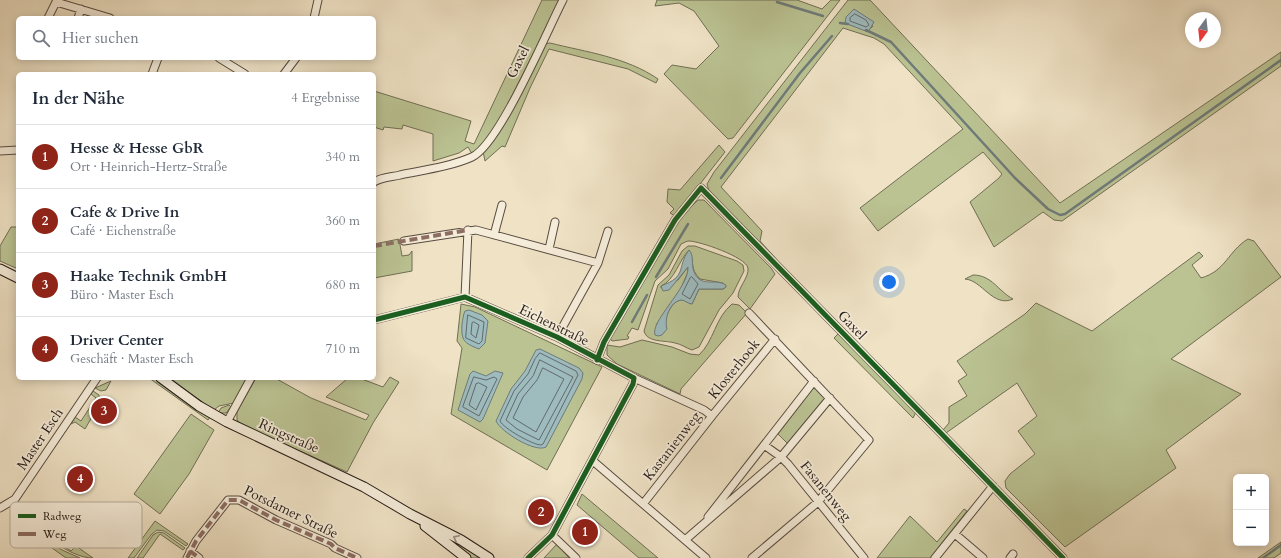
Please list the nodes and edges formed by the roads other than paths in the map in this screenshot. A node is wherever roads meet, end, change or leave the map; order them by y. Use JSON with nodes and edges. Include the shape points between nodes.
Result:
{"nodes":[{"id":1,"x":318,"y":0,"type":"edge"},
{"id":2,"x":563,"y":0,"type":"edge"},
{"id":3,"x":56,"y":1,"type":"edge"},
{"id":4,"x":81,"y":9,"type":"junction"},
{"id":5,"x":49,"y":16,"type":"edge"},
{"id":6,"x":79,"y":16,"type":"edge"},
{"id":7,"x":104,"y":16,"type":"edge"},
{"id":8,"x":314,"y":16,"type":"edge"},
{"id":9,"x":157,"y":60,"type":"edge"},
{"id":10,"x":221,"y":60,"type":"edge"},
{"id":11,"x":294,"y":60,"type":"edge"},
{"id":12,"x":153,"y":72,"type":"edge"},
{"id":13,"x":242,"y":72,"type":"edge"},
{"id":14,"x":286,"y":72,"type":"edge"},
{"id":15,"x":16,"y":150,"type":"edge"},
{"id":16,"x":0,"y":151,"type":"edge"},
{"id":17,"x":376,"y":180,"type":"edge"},
{"id":18,"x":502,"y":205,"type":"dead end"},
{"id":19,"x":555,"y":222,"type":"dead end"},
{"id":20,"x":468,"y":230,"type":"junction"},
{"id":21,"x":608,"y":231,"type":"dead end"},
{"id":22,"x":494,"y":235,"type":"junction"},
{"id":23,"x":404,"y":240,"type":"dead end"},
{"id":24,"x":549,"y":249,"type":"junction"},
{"id":25,"x":598,"y":263,"type":"junction"},
{"id":26,"x":0,"y":269,"type":"edge"},
{"id":27,"x":16,"y":277,"type":"edge"},
{"id":28,"x":465,"y":297,"type":"junction"},
{"id":29,"x":749,"y":313,"type":"dead end"},
{"id":30,"x":376,"y":319,"type":"edge"},
{"id":31,"x":557,"y":337,"type":"junction"},
{"id":32,"x":775,"y":339,"type":"junction"},
{"id":33,"x":597,"y":360,"type":"junction"},
{"id":34,"x":634,"y":378,"type":"junction"},
{"id":35,"x":96,"y":380,"type":"edge"},
{"id":36,"x":164,"y":380,"type":"edge"},
{"id":37,"x":250,"y":380,"type":"edge"},
{"id":38,"x":814,"y":381,"type":"junction"},
{"id":39,"x":830,"y":398,"type":"junction"},
{"id":40,"x":712,"y":416,"type":"junction"},
{"id":41,"x":227,"y":422,"type":"junction"},
{"id":42,"x":764,"y":445,"type":"junction"},
{"id":43,"x":781,"y":457,"type":"junction"},
{"id":44,"x":592,"y":461,"type":"junction"},
{"id":45,"x":993,"y":486,"type":"junction"},
{"id":46,"x":10,"y":502,"type":"edge"},
{"id":47,"x":10,"y":502,"type":"edge"},
{"id":48,"x":818,"y":502,"type":"junction"},
{"id":49,"x":643,"y":504,"type":"junction"},
{"id":50,"x":0,"y":508,"type":"edge"},
{"id":51,"x":410,"y":514,"type":"junction"},
{"id":52,"x":699,"y":528,"type":"junction"},
{"id":53,"x":955,"y":534,"type":"junction"},
{"id":54,"x":552,"y":535,"type":"junction"},
{"id":55,"x":685,"y":540,"type":"junction"},
{"id":56,"x":189,"y":555,"type":"edge"},
{"id":57,"x":199,"y":558,"type":"edge"},
{"id":58,"x":357,"y":558,"type":"edge"},
{"id":59,"x":466,"y":558,"type":"edge"},
{"id":60,"x":489,"y":558,"type":"edge"},
{"id":61,"x":528,"y":558,"type":"edge"},
{"id":62,"x":576,"y":558,"type":"edge"},
{"id":63,"x":706,"y":558,"type":"edge"},
{"id":64,"x":752,"y":558,"type":"edge"},
{"id":65,"x":864,"y":558,"type":"edge"},
{"id":66,"x":935,"y":558,"type":"edge"},
{"id":67,"x":983,"y":558,"type":"edge"},
{"id":68,"x":1064,"y":558,"type":"edge"}],
"edges":[{"from":1,"to":8,"type":"street"},
{"from":2,"to":17,"type":"street","name":"Gaxel","via":[[506,116],[487,146],[473,157],[448,165]]},
{"from":3,"to":4,"type":"street"},
{"from":3,"to":5,"type":"street"},
{"from":4,"to":6,"type":"street"},
{"from":4,"to":7,"type":"street"},
{"from":9,"to":12,"type":"street"},
{"from":10,"to":13,"type":"street"},
{"from":11,"to":14,"type":"street"},
{"from":15,"to":16,"type":"street"},
{"from":18,"to":22,"type":"street"},
{"from":19,"to":24,"type":"street"},
{"from":20,"to":22,"type":"street"},
{"from":20,"to":23,"type":"street"},
{"from":20,"to":28,"type":"street"},
{"from":21,"to":25,"type":"street"},
{"from":22,"to":24,"type":"street"},
{"from":24,"to":25,"type":"street"},
{"from":25,"to":31,"type":"street"},
{"from":26,"to":27,"type":"main road"},
{"from":28,"to":30,"type":"street"},
{"from":28,"to":31,"type":"street","name":"Eichenstraße"},
{"from":29,"to":32,"type":"street","name":"Klosterhook"},
{"from":31,"to":33,"type":"street","name":"Eichenstraße"},
{"from":32,"to":38,"type":"street","name":"Klosterhook"},
{"from":32,"to":40,"type":"street","name":"Klosterhook"},
{"from":33,"to":34,"type":"street","name":"Eichenstraße"},
{"from":33,"to":45,"type":"street","name":"Gaxel","via":[[604,342],[675,220],[701,188]]},
{"from":34,"to":40,"type":"street","name":"Kastanienweg"},
{"from":34,"to":44,"type":"street"},
{"from":35,"to":47,"type":"street","name":"Master Esch","via":[[15,499]]},
{"from":36,"to":41,"type":"main road","name":"Ringstraße","via":[[199,406]]},
{"from":37,"to":41,"type":"street"},
{"from":38,"to":39,"type":"street","name":"Klosterhook"},
{"from":38,"to":42,"type":"street"},
{"from":39,"to":43,"type":"street"},
{"from":39,"to":48,"type":"street","name":"Klosterhook","via":[[869,440]]},
{"from":40,"to":49,"type":"street","name":"Kastanienweg"},
{"from":41,"to":51,"type":"main road","name":"Ringstraße","via":[[364,487]]},
{"from":42,"to":43,"type":"street","name":"Fasanenweg"},
{"from":42,"to":52,"type":"street"},
{"from":43,"to":48,"type":"street","name":"Fasanenweg"},
{"from":43,"to":52,"type":"street"},
{"from":44,"to":49,"type":"street","name":"Kastanienweg"},
{"from":44,"to":54,"type":"street"},
{"from":45,"to":53,"type":"street"},
{"from":45,"to":68,"type":"street","name":"Gaxel"},
{"from":46,"to":50,"type":"street","name":"Master Esch"},
{"from":48,"to":64,"type":"street"},
{"from":48,"to":65,"type":"street","name":"Fasanenweg"},
{"from":49,"to":55,"type":"street","name":"Kastanienweg"},
{"from":51,"to":59,"type":"main road","name":"Ringstraße"},
{"from":60,"to":51,"type":"main road","name":"Ringstraße","one_way":true,"via":[[461,540]]},
{"from":52,"to":55,"type":"street"},
{"from":53,"to":66,"type":"street"},
{"from":53,"to":67,"type":"street"},
{"from":54,"to":61,"type":"street"},
{"from":54,"to":62,"type":"street"},
{"from":55,"to":63,"type":"street","name":"Kastanienweg"},
{"from":56,"to":57,"type":"street","name":"Potsdamer Straße"},
{"from":56,"to":58,"type":"street","name":"Potsdamer Straße","via":[[196,541],[224,504],[234,499]]}]}
